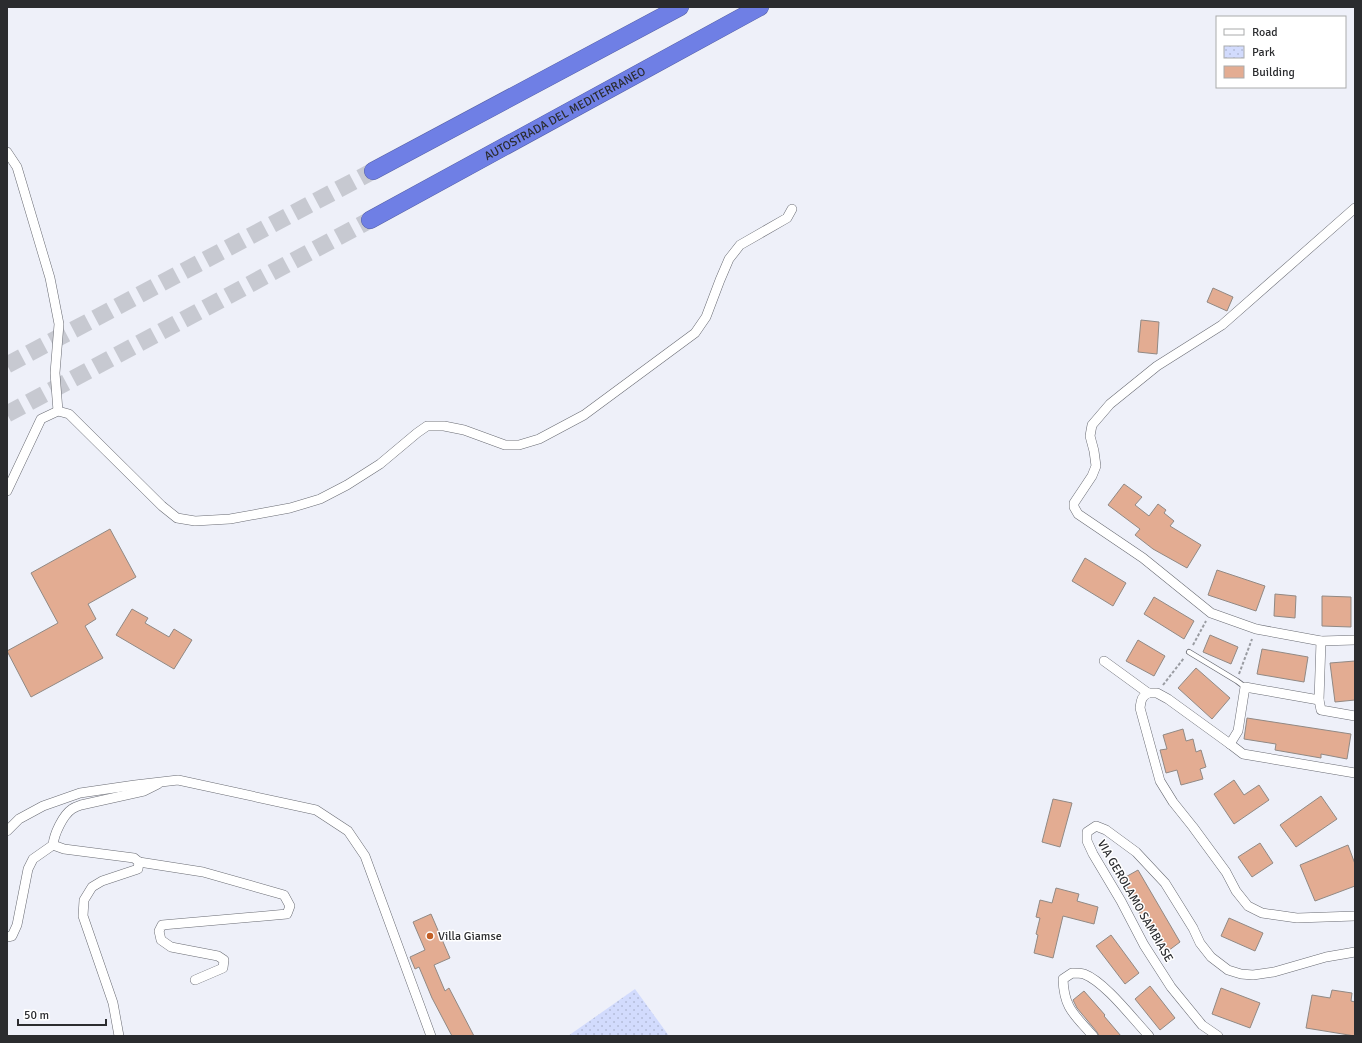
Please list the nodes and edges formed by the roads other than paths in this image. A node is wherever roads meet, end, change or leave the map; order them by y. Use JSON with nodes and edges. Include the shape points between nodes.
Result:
{"nodes":[{"id":1,"x":660,"y":7,"type":"edge"},
{"id":2,"x":680,"y":7,"type":"edge"},
{"id":3,"x":760,"y":7,"type":"edge"},
{"id":4,"x":460,"y":125,"type":"junction"},
{"id":5,"x":7,"y":152,"type":"edge"},
{"id":6,"x":373,"y":171,"type":"tunnel mouth"},
{"id":7,"x":1355,"y":208,"type":"edge"},
{"id":8,"x":792,"y":209,"type":"dead end"},
{"id":9,"x":370,"y":220,"type":"tunnel mouth"},
{"id":10,"x":58,"y":410,"type":"junction"},
{"id":11,"x":7,"y":491,"type":"edge"},
{"id":12,"x":1355,"y":640,"type":"edge"},
{"id":13,"x":1321,"y":641,"type":"junction"},
{"id":14,"x":1189,"y":652,"type":"dead end"},
{"id":15,"x":1104,"y":661,"type":"dead end"},
{"id":16,"x":1245,"y":687,"type":"junction"},
{"id":17,"x":1148,"y":693,"type":"junction"},
{"id":18,"x":1319,"y":700,"type":"junction"},
{"id":19,"x":1355,"y":716,"type":"edge"},
{"id":20,"x":1230,"y":744,"type":"junction"},
{"id":21,"x":1355,"y":773,"type":"edge"},
{"id":22,"x":165,"y":781,"type":"junction"},
{"id":23,"x":7,"y":831,"type":"edge"},
{"id":24,"x":53,"y":845,"type":"junction"},
{"id":25,"x":139,"y":862,"type":"junction"},
{"id":26,"x":1355,"y":916,"type":"edge"},
{"id":27,"x":7,"y":937,"type":"edge"},
{"id":28,"x":1355,"y":952,"type":"edge"},
{"id":29,"x":195,"y":980,"type":"dead end"},
{"id":30,"x":119,"y":1036,"type":"edge"},
{"id":31,"x":431,"y":1036,"type":"edge"},
{"id":32,"x":1093,"y":1036,"type":"edge"},
{"id":33,"x":1149,"y":1036,"type":"edge"},
{"id":34,"x":1218,"y":1036,"type":"edge"}],
"edges":[{"from":1,"to":4,"type":"highway","via":[[496,95]]},
{"from":2,"to":4,"type":"highway"},
{"from":3,"to":9,"type":"highway","name":"AUTOSTRADA DEL MEDITERRANEO"},
{"from":4,"to":6,"type":"highway"},
{"from":5,"to":10,"type":"street","via":[[17,166],[50,278],[59,324],[55,373]]},
{"from":7,"to":13,"type":"street","via":[[1222,324],[1157,366],[1110,404],[1092,425],[1090,436],[1096,466],[1074,502],[1078,514],[1143,558],[1211,613],[1256,629]]},
{"from":8,"to":10,"type":"street","via":[[787,218],[740,245],[729,260],[706,317],[695,333],[584,415],[539,439],[519,445],[505,445],[464,430],[428,426],[380,464],[347,485],[290,508],[230,519],[195,521],[176,518],[69,414]]},
{"from":10,"to":11,"type":"street","via":[[41,419]]},
{"from":12,"to":13,"type":"street"},
{"from":13,"to":18,"type":"street"},
{"from":14,"to":16,"type":"lane"},
{"from":15,"to":17,"type":"street"},
{"from":16,"to":18,"type":"street"},
{"from":16,"to":20,"type":"street","via":[[1238,731]]},
{"from":17,"to":20,"type":"street","via":[[1157,693],[1168,699]]},
{"from":17,"to":26,"type":"street","via":[[1143,696],[1140,708],[1160,782],[1248,906],[1262,913],[1297,918]]},
{"from":18,"to":19,"type":"street","via":[[1321,710]]},
{"from":20,"to":21,"type":"street","via":[[1244,754]]},
{"from":22,"to":23,"type":"street","via":[[80,793],[43,806],[19,819]]},
{"from":22,"to":24,"type":"street","via":[[144,791],[71,809],[61,823]]},
{"from":22,"to":31,"type":"street","via":[[178,780],[316,810],[348,831],[365,856]]},
{"from":24,"to":25,"type":"street","via":[[64,849],[134,858]]},
{"from":24,"to":27,"type":"street","via":[[34,859],[28,869],[17,924],[12,936]]},
{"from":25,"to":29,"type":"street","via":[[203,872],[284,895],[288,900],[290,906],[287,914],[162,925],[159,931],[161,940],[171,948],[218,956],[224,960],[223,968]]},
{"from":25,"to":30,"type":"street","via":[[138,869],[97,884],[84,900],[83,916],[112,1004]]},
{"from":28,"to":34,"type":"street","name":"VIA GEROLAMO SAMBIASE","via":[[1253,975],[1228,970],[1211,957],[1200,943],[1166,883],[1136,852],[1106,830],[1096,826],[1087,832],[1087,841],[1144,945],[1171,987],[1202,1025]]},
{"from":32,"to":33,"type":"street","via":[[1068,1008],[1063,993],[1063,979],[1072,973],[1083,974],[1096,980]]}]}
